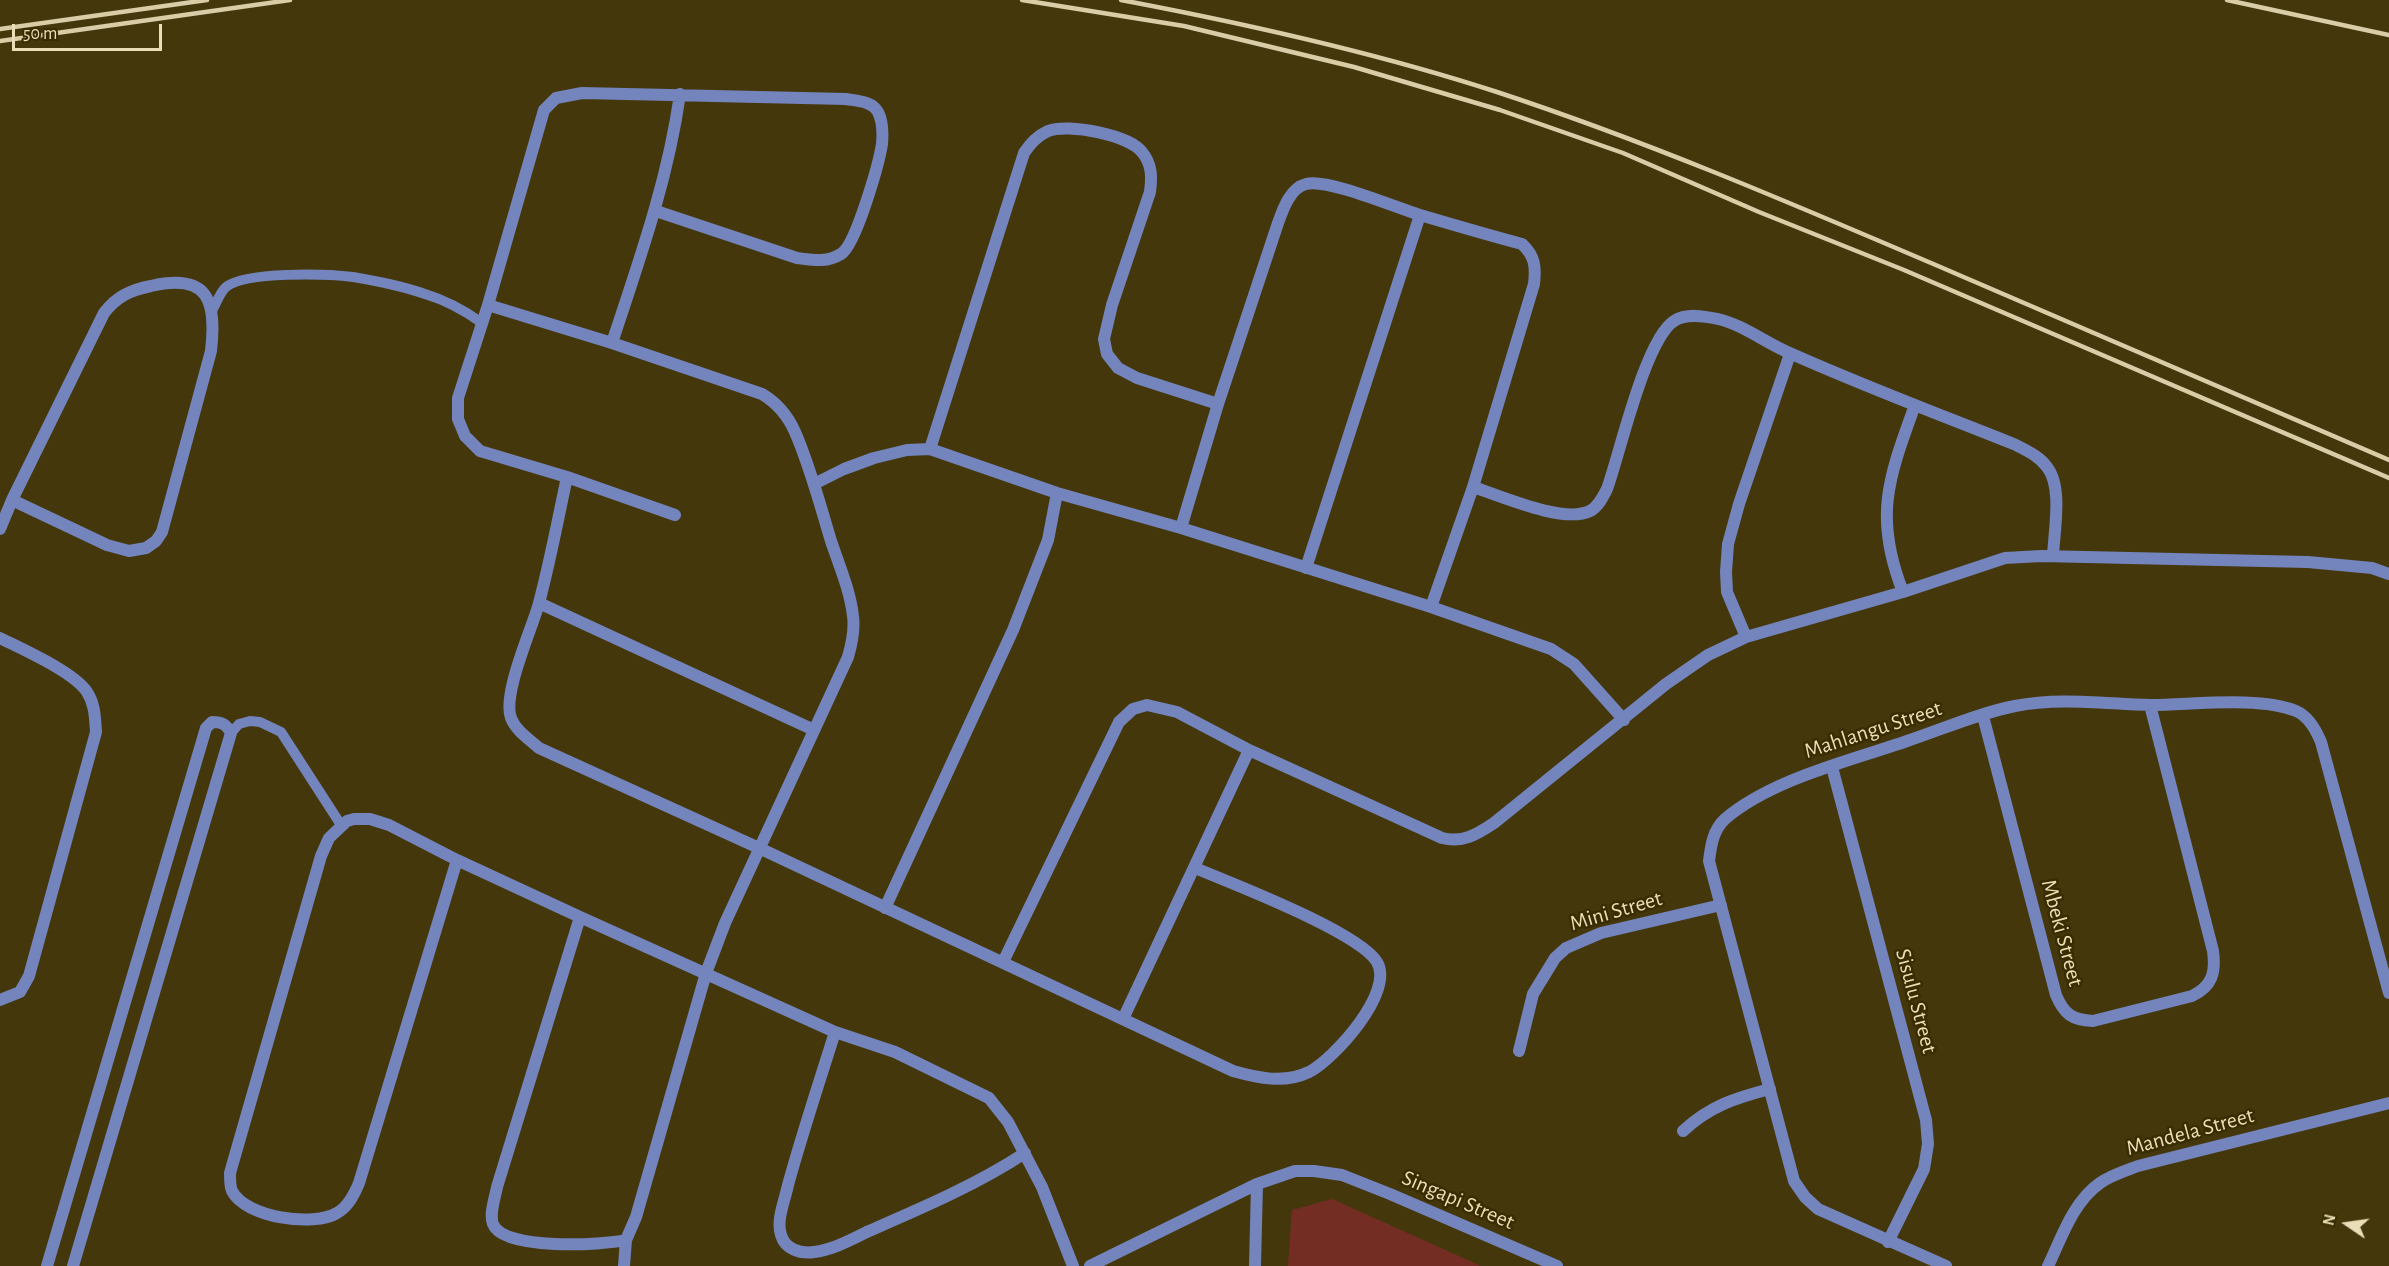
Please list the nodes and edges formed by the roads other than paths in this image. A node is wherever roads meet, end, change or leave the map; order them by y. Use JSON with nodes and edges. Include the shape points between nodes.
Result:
{"nodes":[{"id":1,"x":681,"y":94,"type":"junction"},
{"id":2,"x":656,"y":211,"type":"junction"},
{"id":3,"x":1420,"y":215,"type":"junction"},
{"id":4,"x":488,"y":305,"type":"junction"},
{"id":5,"x":212,"y":311,"type":"junction"},
{"id":6,"x":482,"y":322,"type":"junction"},
{"id":7,"x":612,"y":343,"type":"junction"},
{"id":8,"x":1790,"y":354,"type":"junction"},
{"id":9,"x":1218,"y":404,"type":"junction"},
{"id":10,"x":1915,"y":405,"type":"junction"},
{"id":11,"x":930,"y":449,"type":"junction"},
{"id":12,"x":567,"y":477,"type":"junction"},
{"id":13,"x":814,"y":484,"type":"junction"},
{"id":14,"x":1473,"y":487,"type":"junction"},
{"id":15,"x":1057,"y":493,"type":"junction"},
{"id":16,"x":12,"y":500,"type":"junction"},
{"id":17,"x":675,"y":515,"type":"dead end"},
{"id":18,"x":1181,"y":528,"type":"junction"},
{"id":19,"x":0,"y":529,"type":"edge"},
{"id":20,"x":2053,"y":556,"type":"junction"},
{"id":21,"x":1306,"y":568,"type":"junction"},
{"id":22,"x":2389,"y":574,"type":"edge"},
{"id":23,"x":1903,"y":592,"type":"junction"},
{"id":24,"x":539,"y":603,"type":"junction"},
{"id":25,"x":1431,"y":607,"type":"junction"},
{"id":26,"x":1746,"y":637,"type":"junction"},
{"id":27,"x":0,"y":638,"type":"edge"},
{"id":28,"x":2150,"y":705,"type":"junction"},
{"id":29,"x":1983,"y":716,"type":"junction"},
{"id":30,"x":1624,"y":720,"type":"junction"},
{"id":31,"x":814,"y":730,"type":"junction"},
{"id":32,"x":231,"y":733,"type":"junction"},
{"id":33,"x":1249,"y":750,"type":"junction"},
{"id":34,"x":1832,"y":767,"type":"junction"},
{"id":35,"x":341,"y":825,"type":"junction"},
{"id":36,"x":759,"y":848,"type":"junction"},
{"id":37,"x":457,"y":860,"type":"junction"},
{"id":38,"x":1195,"y":868,"type":"junction"},
{"id":39,"x":1720,"y":905,"type":"junction"},
{"id":40,"x":885,"y":908,"type":"junction"},
{"id":41,"x":580,"y":917,"type":"junction"},
{"id":42,"x":1003,"y":962,"type":"junction"},
{"id":43,"x":706,"y":973,"type":"junction"},
{"id":44,"x":2389,"y":993,"type":"edge"},
{"id":45,"x":0,"y":1000,"type":"edge"},
{"id":46,"x":1123,"y":1019,"type":"junction"},
{"id":47,"x":835,"y":1032,"type":"junction"},
{"id":48,"x":1519,"y":1051,"type":"dead end"},
{"id":49,"x":1770,"y":1089,"type":"junction"},
{"id":50,"x":2389,"y":1102,"type":"edge"},
{"id":51,"x":1683,"y":1131,"type":"dead end"},
{"id":52,"x":1025,"y":1153,"type":"junction"},
{"id":53,"x":1257,"y":1184,"type":"junction"},
{"id":54,"x":626,"y":1240,"type":"junction"},
{"id":55,"x":1888,"y":1242,"type":"junction"},
{"id":56,"x":47,"y":1266,"type":"edge"},
{"id":57,"x":73,"y":1266,"type":"edge"},
{"id":58,"x":624,"y":1266,"type":"edge"},
{"id":59,"x":1073,"y":1266,"type":"edge"},
{"id":60,"x":1090,"y":1266,"type":"edge"},
{"id":61,"x":1255,"y":1266,"type":"edge"},
{"id":62,"x":1557,"y":1266,"type":"edge"},
{"id":63,"x":1946,"y":1266,"type":"edge"},
{"id":64,"x":2048,"y":1266,"type":"edge"}],
"edges":[{"from":1,"to":2,"type":"street"},
{"from":1,"to":2,"type":"street","via":[[868,103],[877,110],[883,124],[882,145],[856,235],[843,253],[820,261],[797,258]]},
{"from":1,"to":4,"type":"street","via":[[582,93],[556,98],[549,104],[544,110]]},
{"from":2,"to":7,"type":"street"},
{"from":3,"to":9,"type":"street","via":[[1325,184],[1298,187],[1282,211]]},
{"from":3,"to":14,"type":"street","via":[[1522,244],[1531,252],[1536,265],[1529,303]]},
{"from":3,"to":21,"type":"street"},
{"from":4,"to":6,"type":"street"},
{"from":4,"to":7,"type":"street"},
{"from":5,"to":6,"type":"lane","via":[[226,287],[243,280],[290,275],[342,277],[425,294]]},
{"from":5,"to":16,"type":"street","via":[[200,289],[170,281],[122,295],[111,304]]},
{"from":5,"to":16,"type":"street","via":[[211,351],[162,532],[156,541],[146,548],[118,548]]},
{"from":6,"to":12,"type":"street","via":[[458,398],[458,419],[465,436],[480,451]]},
{"from":7,"to":13,"type":"street","via":[[771,399],[794,430]]},
{"from":8,"to":10,"type":"street"},
{"from":8,"to":14,"type":"street","via":[[1720,319],[1682,317],[1660,336],[1647,362],[1607,489],[1591,510],[1575,514],[1554,512]]},
{"from":8,"to":26,"type":"street","via":[[1728,544],[1727,592]]},
{"from":9,"to":11,"type":"street","via":[[1137,378],[1118,368],[1107,354],[1104,339],[1112,305],[1150,192],[1149,163],[1133,145],[1087,130],[1049,130],[1034,139],[1024,153]]},
{"from":9,"to":18,"type":"street"},
{"from":10,"to":20,"type":"street","via":[[2016,445],[2047,466],[2056,495]]},
{"from":10,"to":23,"type":"street","via":[[1886,502],[1886,534]]},
{"from":11,"to":13,"type":"street","via":[[874,458]]},
{"from":11,"to":15,"type":"street"},
{"from":12,"to":17,"type":"street"},
{"from":12,"to":24,"type":"street"},
{"from":13,"to":31,"type":"street","via":[[848,595],[853,636],[848,657]]},
{"from":14,"to":25,"type":"street"},
{"from":15,"to":18,"type":"street"},
{"from":15,"to":40,"type":"street","via":[[1048,540],[1014,630]]},
{"from":16,"to":19,"type":"street"},
{"from":18,"to":21,"type":"street"},
{"from":20,"to":22,"type":"street","via":[[2319,562],[2372,568]]},
{"from":20,"to":23,"type":"street","via":[[2005,558]]},
{"from":21,"to":25,"type":"street"},
{"from":23,"to":26,"type":"street"},
{"from":24,"to":31,"type":"street"},
{"from":24,"to":36,"type":"street","via":[[510,700],[511,717],[520,732],[549,753]]},
{"from":25,"to":30,"type":"street","via":[[1565,657]]},
{"from":26,"to":30,"type":"street","via":[[1708,654]]},
{"from":27,"to":45,"type":"street","via":[[56,667],[86,691],[95,710],[96,732],[29,976],[20,992]]},
{"from":28,"to":29,"type":"street","name":"Mahlangu Street","via":[[2058,701],[2016,706]]},
{"from":28,"to":29,"type":"street","name":"Mbeki Street","via":[[2213,951],[2214,973],[2204,990],[2192,996],[2092,1021],[2063,1010],[2056,995]]},
{"from":28,"to":44,"type":"street","name":"Mahlangu Street","via":[[2254,704],[2285,707],[2308,720],[2321,742]]},
{"from":29,"to":34,"type":"street","name":"Mahlangu Street"},
{"from":30,"to":33,"type":"street","via":[[1494,823],[1463,840],[1442,838]]},
{"from":31,"to":36,"type":"street"},
{"from":32,"to":35,"type":"lane","via":[[239,724],[250,721],[281,732]]},
{"from":32,"to":56,"type":"street","via":[[220,722],[206,728]]},
{"from":32,"to":57,"type":"street"},
{"from":33,"to":38,"type":"street"},
{"from":33,"to":42,"type":"street","via":[[1162,707],[1147,705],[1126,715],[1119,722]]},
{"from":34,"to":39,"type":"street","name":"Mahlangu Street","via":[[1791,781],[1742,807],[1714,832],[1709,861]]},
{"from":34,"to":55,"type":"street","name":"Sisulu Street","via":[[1926,1120],[1924,1169]]},
{"from":35,"to":37,"type":"street","via":[[354,819],[370,819]]},
{"from":35,"to":37,"type":"street","via":[[329,838],[321,856],[230,1173],[232,1191],[245,1204],[262,1212],[320,1220],[338,1213],[350,1202],[359,1184]]},
{"from":36,"to":40,"type":"street"},
{"from":36,"to":43,"type":"street"},
{"from":37,"to":41,"type":"street"},
{"from":38,"to":46,"type":"street"},
{"from":38,"to":46,"type":"street","via":[[1337,931],[1368,951],[1378,963],[1380,973],[1372,1001],[1332,1056],[1308,1072],[1285,1079],[1233,1071]]},
{"from":39,"to":48,"type":"street","name":"Mini Street","via":[[1601,933],[1566,948],[1555,958],[1533,994]]},
{"from":39,"to":49,"type":"street","name":"Mahlangu Street"},
{"from":40,"to":42,"type":"street"},
{"from":41,"to":43,"type":"street"},
{"from":41,"to":54,"type":"street","via":[[497,1187],[493,1225],[499,1233],[530,1243]]},
{"from":42,"to":46,"type":"street"},
{"from":43,"to":47,"type":"street"},
{"from":43,"to":54,"type":"street"},
{"from":47,"to":52,"type":"street","via":[[895,1052],[989,1098]]},
{"from":47,"to":52,"type":"street","via":[[781,1212],[780,1233],[794,1251],[813,1252],[834,1246],[920,1209]]},
{"from":49,"to":51,"type":"street","via":[[1722,1104]]},
{"from":49,"to":55,"type":"street","name":"Mahlangu Street","via":[[1794,1181],[1805,1197],[1818,1209]]},
{"from":50,"to":64,"type":"street","name":"Mandela Street","via":[[2113,1175],[2086,1196],[2071,1217]]},
{"from":52,"to":59,"type":"street"},
{"from":53,"to":60,"type":"street","name":"Singapi Street"},
{"from":53,"to":61,"type":"street"},
{"from":53,"to":62,"type":"street","name":"Singapi Street","via":[[1295,1171],[1342,1175]]},
{"from":54,"to":58,"type":"street"},
{"from":55,"to":63,"type":"street","name":"Mahlangu Street"}]}
